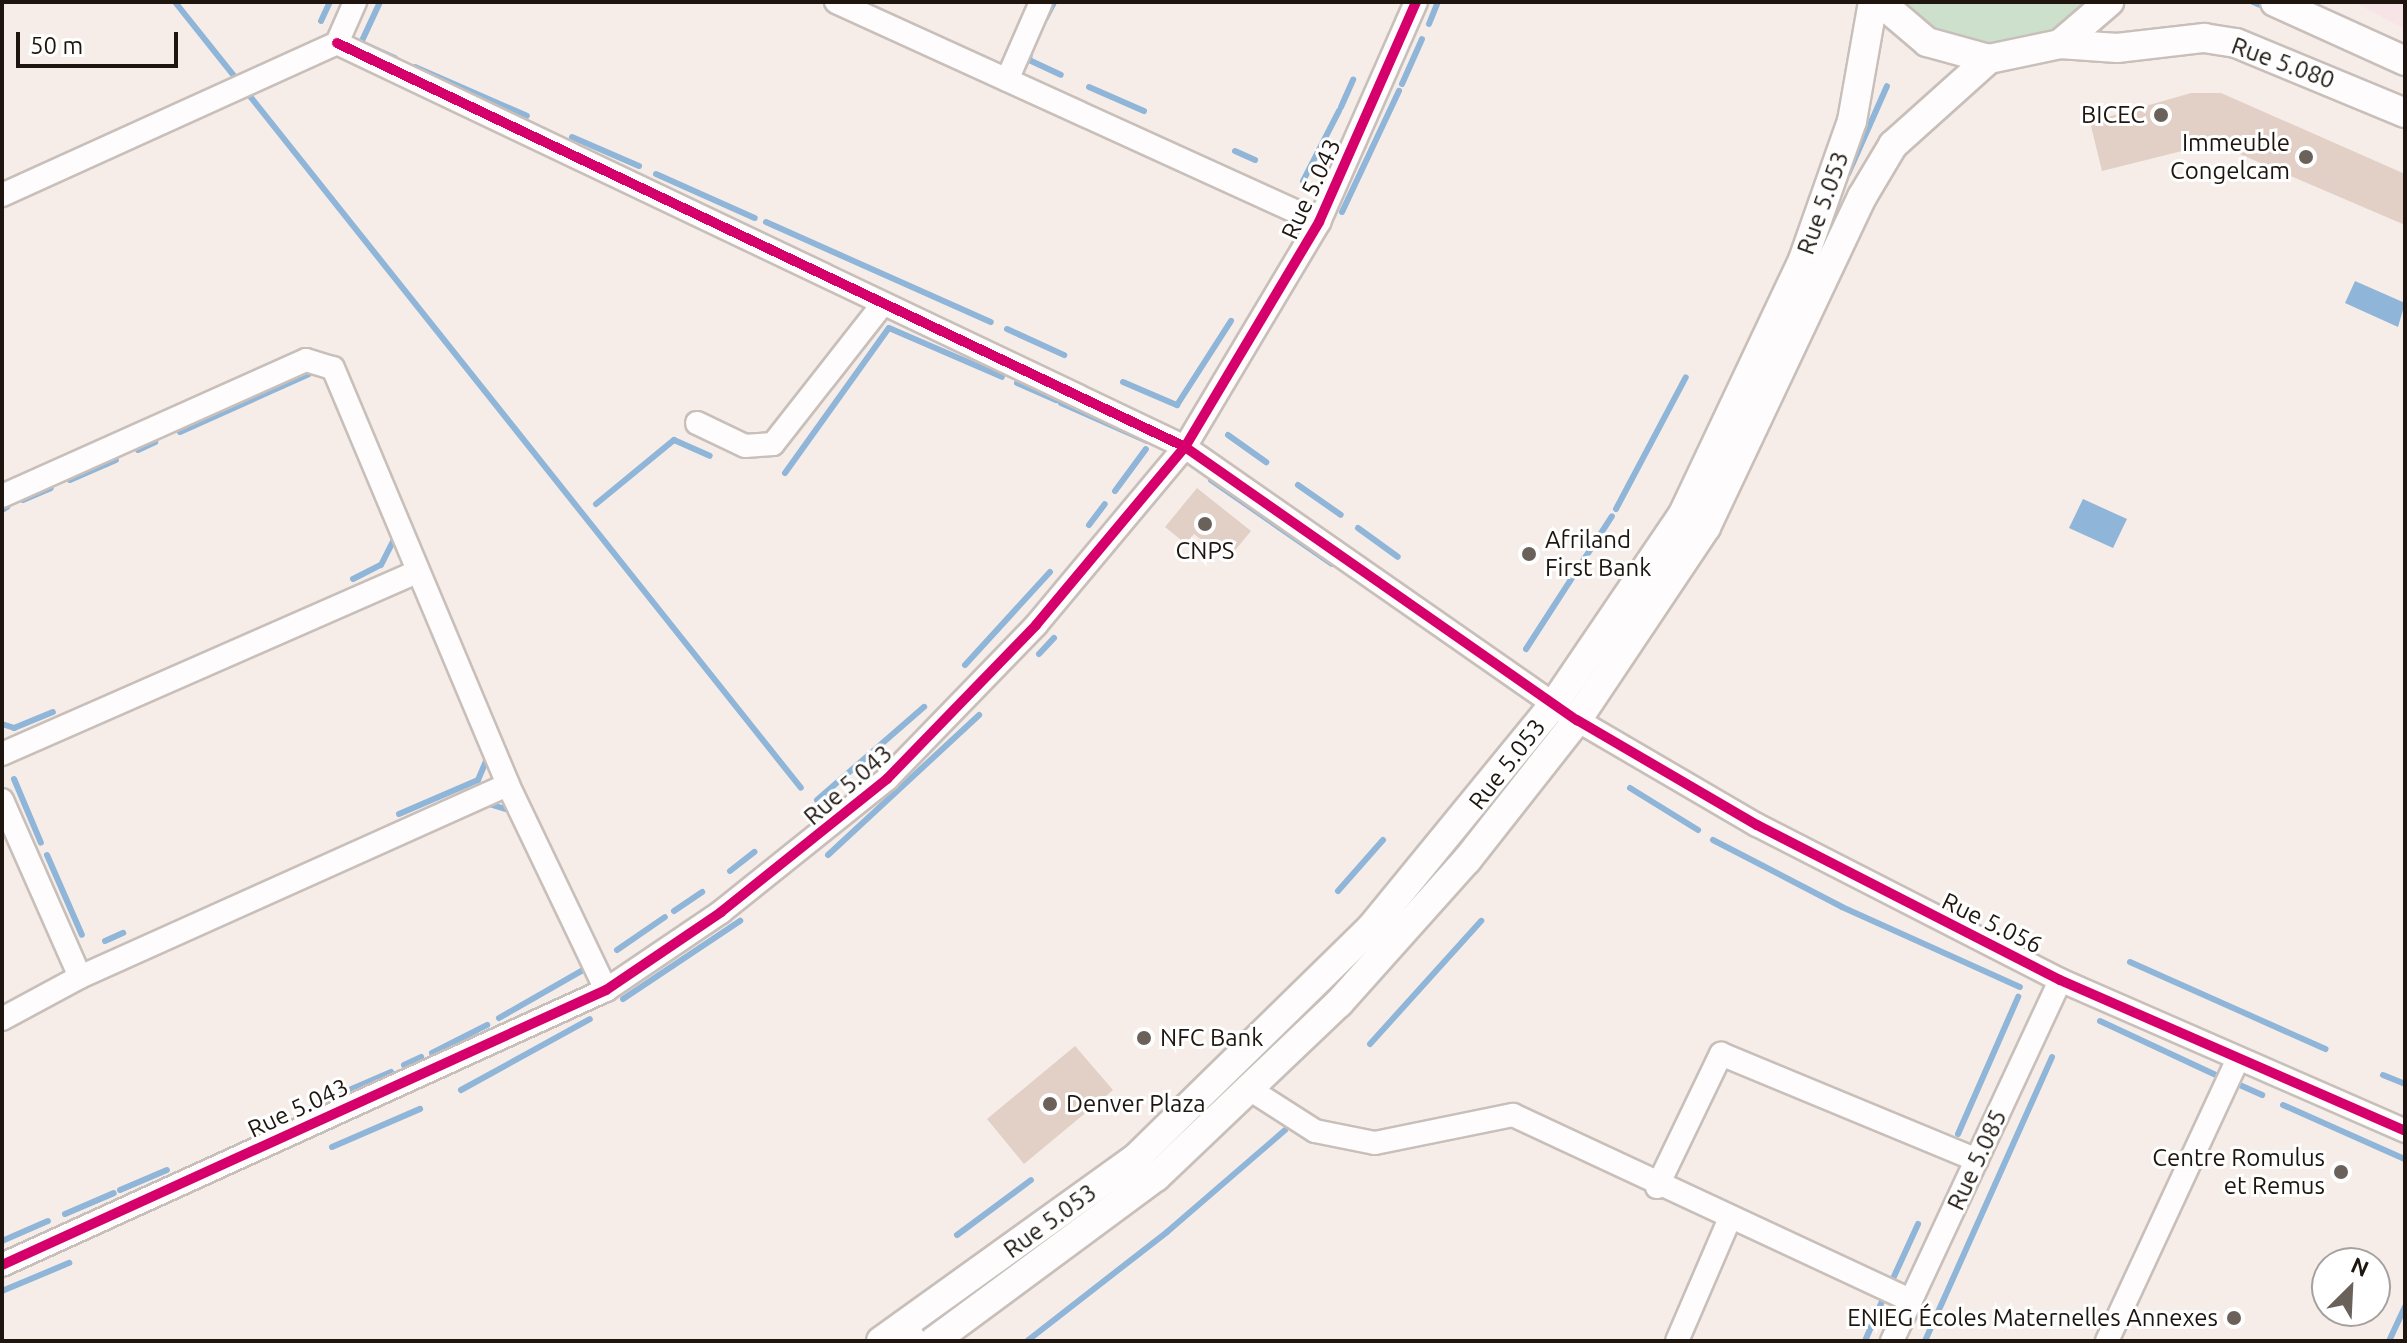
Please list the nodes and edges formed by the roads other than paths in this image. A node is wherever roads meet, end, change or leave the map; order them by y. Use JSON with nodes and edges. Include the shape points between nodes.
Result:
{"nodes":[{"id":1,"x":355,"y":2,"type":"edge"},
{"id":2,"x":836,"y":2,"type":"edge"},
{"id":3,"x":1041,"y":2,"type":"edge"},
{"id":4,"x":1416,"y":2,"type":"edge"},
{"id":5,"x":1873,"y":2,"type":"edge"},
{"id":6,"x":1880,"y":2,"type":"edge"},
{"id":7,"x":2109,"y":2,"type":"edge"},
{"id":8,"x":2275,"y":2,"type":"edge"},
{"id":9,"x":337,"y":43,"type":"junction"},
{"id":10,"x":2060,"y":44,"type":"junction"},
{"id":11,"x":1989,"y":59,"type":"junction"},
{"id":12,"x":2405,"y":61,"type":"edge"},
{"id":13,"x":1007,"y":80,"type":"junction"},
{"id":14,"x":2405,"y":113,"type":"edge"},
{"id":15,"x":2,"y":195,"type":"edge"},
{"id":16,"x":1319,"y":222,"type":"junction"},
{"id":17,"x":882,"y":305,"type":"junction"},
{"id":18,"x":697,"y":423,"type":"dead end"},
{"id":19,"x":1185,"y":447,"type":"junction"},
{"id":20,"x":2,"y":496,"type":"edge"},
{"id":21,"x":416,"y":572,"type":"junction"},
{"id":22,"x":1566,"y":712,"type":"junction"},
{"id":23,"x":2,"y":754,"type":"edge"},
{"id":24,"x":508,"y":785,"type":"junction"},
{"id":25,"x":2,"y":800,"type":"edge"},
{"id":26,"x":80,"y":977,"type":"junction"},
{"id":27,"x":2060,"y":980,"type":"junction"},
{"id":28,"x":606,"y":990,"type":"junction"},
{"id":29,"x":2,"y":1019,"type":"edge"},
{"id":30,"x":2238,"y":1059,"type":"junction"},
{"id":31,"x":1251,"y":1090,"type":"junction"},
{"id":32,"x":2405,"y":1131,"type":"edge"},
{"id":33,"x":1977,"y":1160,"type":"junction"},
{"id":34,"x":1657,"y":1187,"type":"junction"},
{"id":35,"x":1729,"y":1220,"type":"junction"},
{"id":36,"x":2,"y":1265,"type":"edge"},
{"id":37,"x":1911,"y":1301,"type":"junction"},
{"id":38,"x":911,"y":1334,"type":"edge"},
{"id":39,"x":881,"y":1341,"type":"edge"},
{"id":40,"x":934,"y":1341,"type":"edge"},
{"id":41,"x":1677,"y":1341,"type":"edge"},
{"id":42,"x":1892,"y":1341,"type":"edge"},
{"id":43,"x":2107,"y":1341,"type":"edge"}],
"edges":[{"from":1,"to":9,"type":"street"},
{"from":2,"to":13,"type":"street"},
{"from":3,"to":13,"type":"street"},
{"from":4,"to":16,"type":"street","name":"Rue 5.043"},
{"from":5,"to":22,"type":"main road","name":"Rue 5.053","via":[[1852,121],[1803,260],[1683,514]]},
{"from":6,"to":11,"type":"main road","via":[[1927,42]]},
{"from":7,"to":10,"type":"main road"},
{"from":8,"to":12,"type":"main road","name":"Rue 5.080"},
{"from":9,"to":15,"type":"street"},
{"from":9,"to":17,"type":"street","name":"Rue 5.056"},
{"from":10,"to":11,"type":"main road"},
{"from":10,"to":14,"type":"main road","name":"Rue 5.080","via":[[2117,48],[2204,38],[2236,43]]},
{"from":11,"to":22,"type":"main road","name":"Rue 5.053","via":[[1893,145],[1862,197],[1706,527]]},
{"from":13,"to":16,"type":"street"},
{"from":16,"to":19,"type":"street","name":"Rue 5.043"},
{"from":17,"to":18,"type":"street","via":[[773,444],[745,446]]},
{"from":17,"to":19,"type":"street","name":"Rue 5.056"},
{"from":19,"to":22,"type":"street","name":"Rue 5.056"},
{"from":19,"to":28,"type":"street","name":"Rue 5.043","via":[[1036,625],[887,779],[721,912]]},
{"from":20,"to":21,"type":"street","via":[[306,360],[320,360],[333,368]]},
{"from":21,"to":23,"type":"street"},
{"from":21,"to":24,"type":"street"},
{"from":22,"to":27,"type":"street","name":"Rue 5.056","via":[[1757,825]]},
{"from":22,"to":31,"type":"main road","name":"Rue 5.053","via":[[1390,947]]},
{"from":22,"to":38,"type":"main road","name":"Rue 5.053","via":[[1260,1040],[1138,1156]]},
{"from":24,"to":26,"type":"street"},
{"from":24,"to":28,"type":"street"},
{"from":25,"to":26,"type":"street"},
{"from":26,"to":29,"type":"street"},
{"from":27,"to":30,"type":"street","name":"Rue 5.056"},
{"from":27,"to":33,"type":"street","name":"Rue 5.085"},
{"from":28,"to":36,"type":"street","name":"Rue 5.043"},
{"from":30,"to":32,"type":"street","name":"Rue 5.056"},
{"from":30,"to":43,"type":"street"},
{"from":31,"to":34,"type":"street","via":[[1315,1131],[1375,1143],[1513,1115]]},
{"from":31,"to":40,"type":"main road","name":"Rue 5.053","via":[[1156,1177]]},
{"from":33,"to":34,"type":"street","via":[[1721,1054]]},
{"from":33,"to":37,"type":"street","name":"Rue 5.085"},
{"from":34,"to":35,"type":"street"},
{"from":35,"to":37,"type":"street"},
{"from":35,"to":41,"type":"street"},
{"from":37,"to":42,"type":"street","name":"Rue 5.085"},
{"from":38,"to":39,"type":"main road","name":"Rue 5.053"}]}
